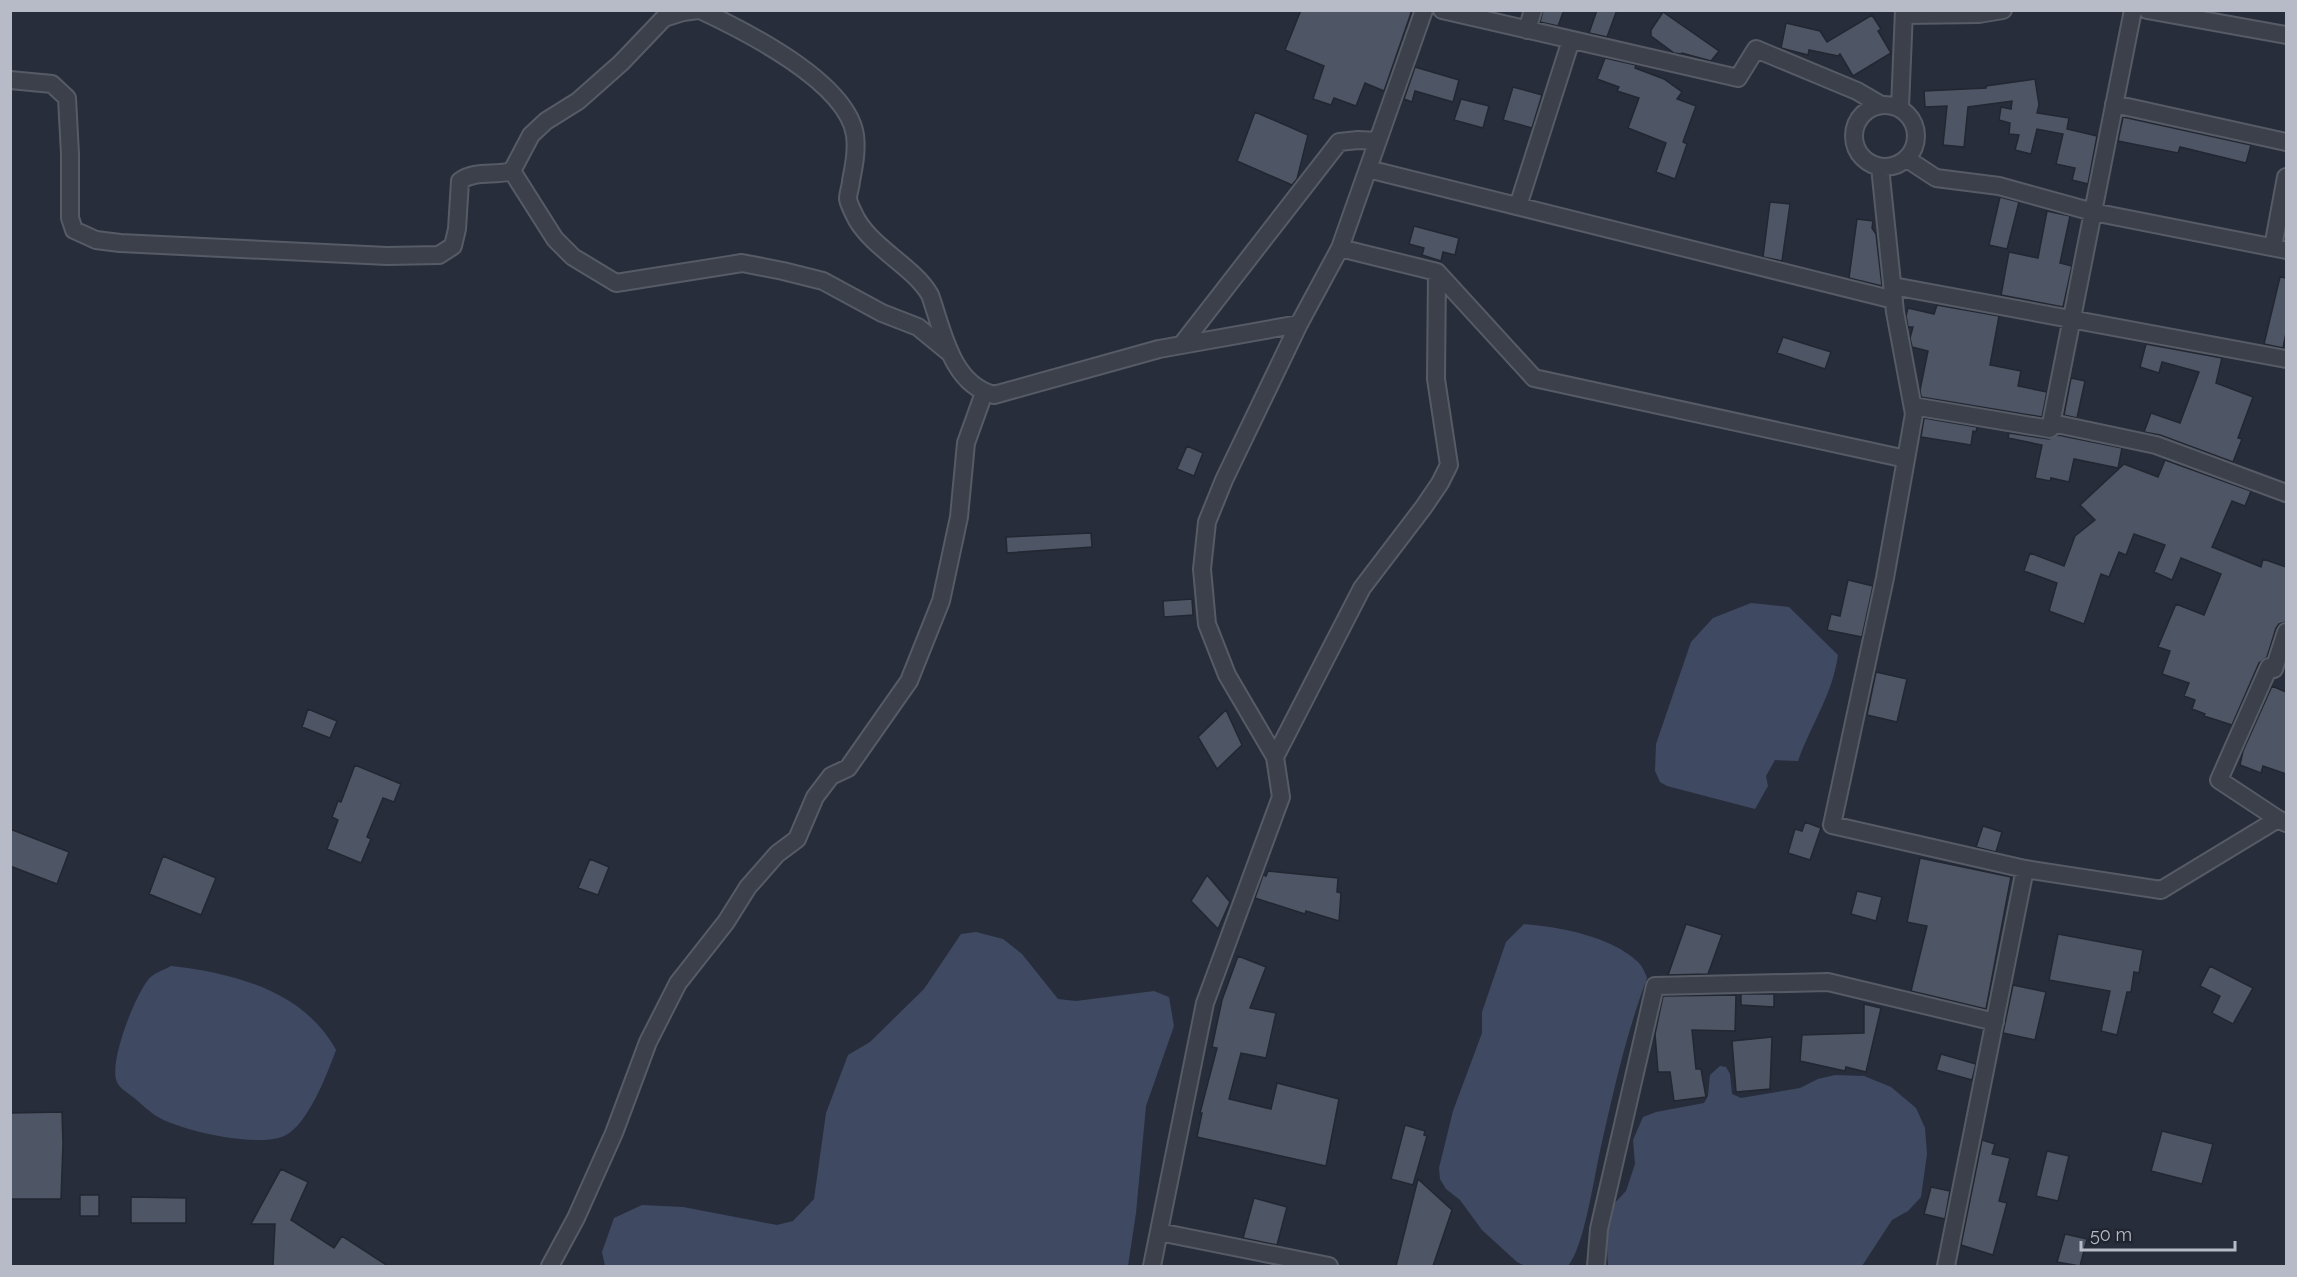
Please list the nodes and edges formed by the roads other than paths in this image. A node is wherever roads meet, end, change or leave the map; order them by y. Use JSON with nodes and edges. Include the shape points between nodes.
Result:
{"nodes":[{"id":1,"x":699,"y":10,"type":"edge"},
{"id":2,"x":1424,"y":10,"type":"edge"},
{"id":3,"x":1442,"y":10,"type":"edge"},
{"id":4,"x":1533,"y":10,"type":"edge"},
{"id":5,"x":2004,"y":10,"type":"edge"},
{"id":6,"x":2133,"y":10,"type":"edge"},
{"id":7,"x":2147,"y":10,"type":"edge"},
{"id":8,"x":1904,"y":13,"type":"edge"},
{"id":9,"x":1527,"y":30,"type":"junction"},
{"id":10,"x":2286,"y":35,"type":"edge"},
{"id":11,"x":1570,"y":40,"type":"junction"},
{"id":12,"x":10,"y":80,"type":"edge"},
{"id":13,"x":2115,"y":104,"type":"junction"},
{"id":14,"x":1881,"y":105,"type":"junction"},
{"id":15,"x":1900,"y":108,"type":"junction"},
{"id":16,"x":1378,"y":141,"type":"junction"},
{"id":17,"x":2286,"y":142,"type":"edge"},
{"id":18,"x":1907,"y":159,"type":"junction"},
{"id":19,"x":1880,"y":167,"type":"junction"},
{"id":20,"x":1368,"y":169,"type":"junction"},
{"id":21,"x":512,"y":171,"type":"junction"},
{"id":22,"x":2286,"y":177,"type":"edge"},
{"id":23,"x":1518,"y":206,"type":"junction"},
{"id":24,"x":2093,"y":212,"type":"junction"},
{"id":25,"x":1340,"y":248,"type":"junction"},
{"id":26,"x":2280,"y":248,"type":"edge"},
{"id":27,"x":1437,"y":272,"type":"junction"},
{"id":28,"x":1893,"y":293,"type":"junction"},
{"id":29,"x":2072,"y":318,"type":"junction"},
{"id":30,"x":1299,"y":324,"type":"junction"},
{"id":31,"x":1182,"y":344,"type":"junction"},
{"id":32,"x":952,"y":356,"type":"junction"},
{"id":33,"x":2286,"y":359,"type":"edge"},
{"id":34,"x":984,"y":393,"type":"junction"},
{"id":35,"x":1913,"y":406,"type":"junction"},
{"id":36,"x":2052,"y":423,"type":"junction"},
{"id":37,"x":1906,"y":459,"type":"junction"},
{"id":38,"x":2286,"y":493,"type":"edge"},
{"id":39,"x":2286,"y":632,"type":"edge"},
{"id":40,"x":1275,"y":757,"type":"junction"},
{"id":41,"x":2282,"y":821,"type":"edge"},
{"id":42,"x":2025,"y":869,"type":"junction"},
{"id":43,"x":1995,"y":1022,"type":"junction"},
{"id":44,"x":1159,"y":1232,"type":"junction"},
{"id":45,"x":550,"y":1266,"type":"edge"},
{"id":46,"x":1152,"y":1266,"type":"edge"},
{"id":47,"x":1322,"y":1266,"type":"edge"},
{"id":48,"x":1596,"y":1266,"type":"edge"},
{"id":49,"x":1946,"y":1266,"type":"edge"}],
"edges":[{"from":1,"to":21,"type":"street","via":[[664,18],[578,101],[531,135]]},
{"from":1,"to":32,"type":"street","via":[[765,42],[803,69],[845,107],[855,142],[848,199],[858,221],[889,256],[924,284]]},
{"from":2,"to":16,"type":"street"},
{"from":3,"to":9,"type":"street"},
{"from":4,"to":9,"type":"street"},
{"from":5,"to":8,"type":"street","via":[[1979,14]]},
{"from":6,"to":13,"type":"street"},
{"from":7,"to":10,"type":"street"},
{"from":8,"to":15,"type":"street"},
{"from":9,"to":11,"type":"street"},
{"from":11,"to":14,"type":"street","via":[[1738,78],[1755,49],[1857,90]]},
{"from":11,"to":23,"type":"street"},
{"from":12,"to":21,"type":"street","via":[[52,84],[67,98],[70,218],[74,230],[96,240],[162,246],[439,255],[453,246],[460,181],[469,175]]},
{"from":13,"to":17,"type":"street"},
{"from":13,"to":24,"type":"street"},
{"from":14,"to":15,"type":"street"},
{"from":14,"to":19,"type":"street","via":[[1863,113],[1854,130],[1857,150]]},
{"from":15,"to":18,"type":"street","via":[[1914,122],[1917,132],[1917,142]]},
{"from":16,"to":20,"type":"street"},
{"from":16,"to":31,"type":"street","via":[[1339,142]]},
{"from":18,"to":19,"type":"street"},
{"from":18,"to":24,"type":"street","via":[[1936,178],[1999,186]]},
{"from":19,"to":28,"type":"street"},
{"from":20,"to":23,"type":"street"},
{"from":20,"to":25,"type":"street"},
{"from":21,"to":32,"type":"street","via":[[555,239],[573,257],[616,283],[742,263],[783,271],[823,281],[882,313],[918,327]]},
{"from":22,"to":26,"type":"street"},
{"from":23,"to":28,"type":"street"},
{"from":24,"to":26,"type":"street"},
{"from":24,"to":29,"type":"street"},
{"from":25,"to":27,"type":"street"},
{"from":25,"to":30,"type":"street"},
{"from":27,"to":37,"type":"street","via":[[1534,378]]},
{"from":27,"to":40,"type":"street","via":[[1436,379],[1449,465],[1423,508],[1362,588]]},
{"from":28,"to":29,"type":"street"},
{"from":28,"to":35,"type":"street"},
{"from":29,"to":33,"type":"street"},
{"from":29,"to":36,"type":"street"},
{"from":30,"to":31,"type":"street"},
{"from":30,"to":40,"type":"street","via":[[1207,522],[1202,569],[1207,624],[1227,675]]},
{"from":31,"to":34,"type":"street","via":[[994,395]]},
{"from":32,"to":34,"type":"street","via":[[965,380]]},
{"from":34,"to":45,"type":"street","via":[[966,443],[959,517],[941,601],[909,681],[848,768],[831,776],[814,797],[797,838],[748,887],[678,983],[648,1042],[614,1133]]},
{"from":35,"to":36,"type":"street","via":[[2050,429]]},
{"from":35,"to":37,"type":"street"},
{"from":36,"to":38,"type":"street","via":[[2156,446]]},
{"from":37,"to":42,"type":"street","via":[[1832,825]]},
{"from":39,"to":41,"type":"street","via":[[2274,669],[2269,667],[2218,780]]},
{"from":40,"to":44,"type":"street","via":[[1281,797],[1205,1003]]},
{"from":41,"to":42,"type":"street","via":[[2161,890]]},
{"from":42,"to":43,"type":"street"},
{"from":43,"to":48,"type":"street","via":[[1828,982],[1656,986],[1599,1229]]},
{"from":43,"to":49,"type":"street"},
{"from":44,"to":46,"type":"street"},
{"from":44,"to":47,"type":"street"}]}
